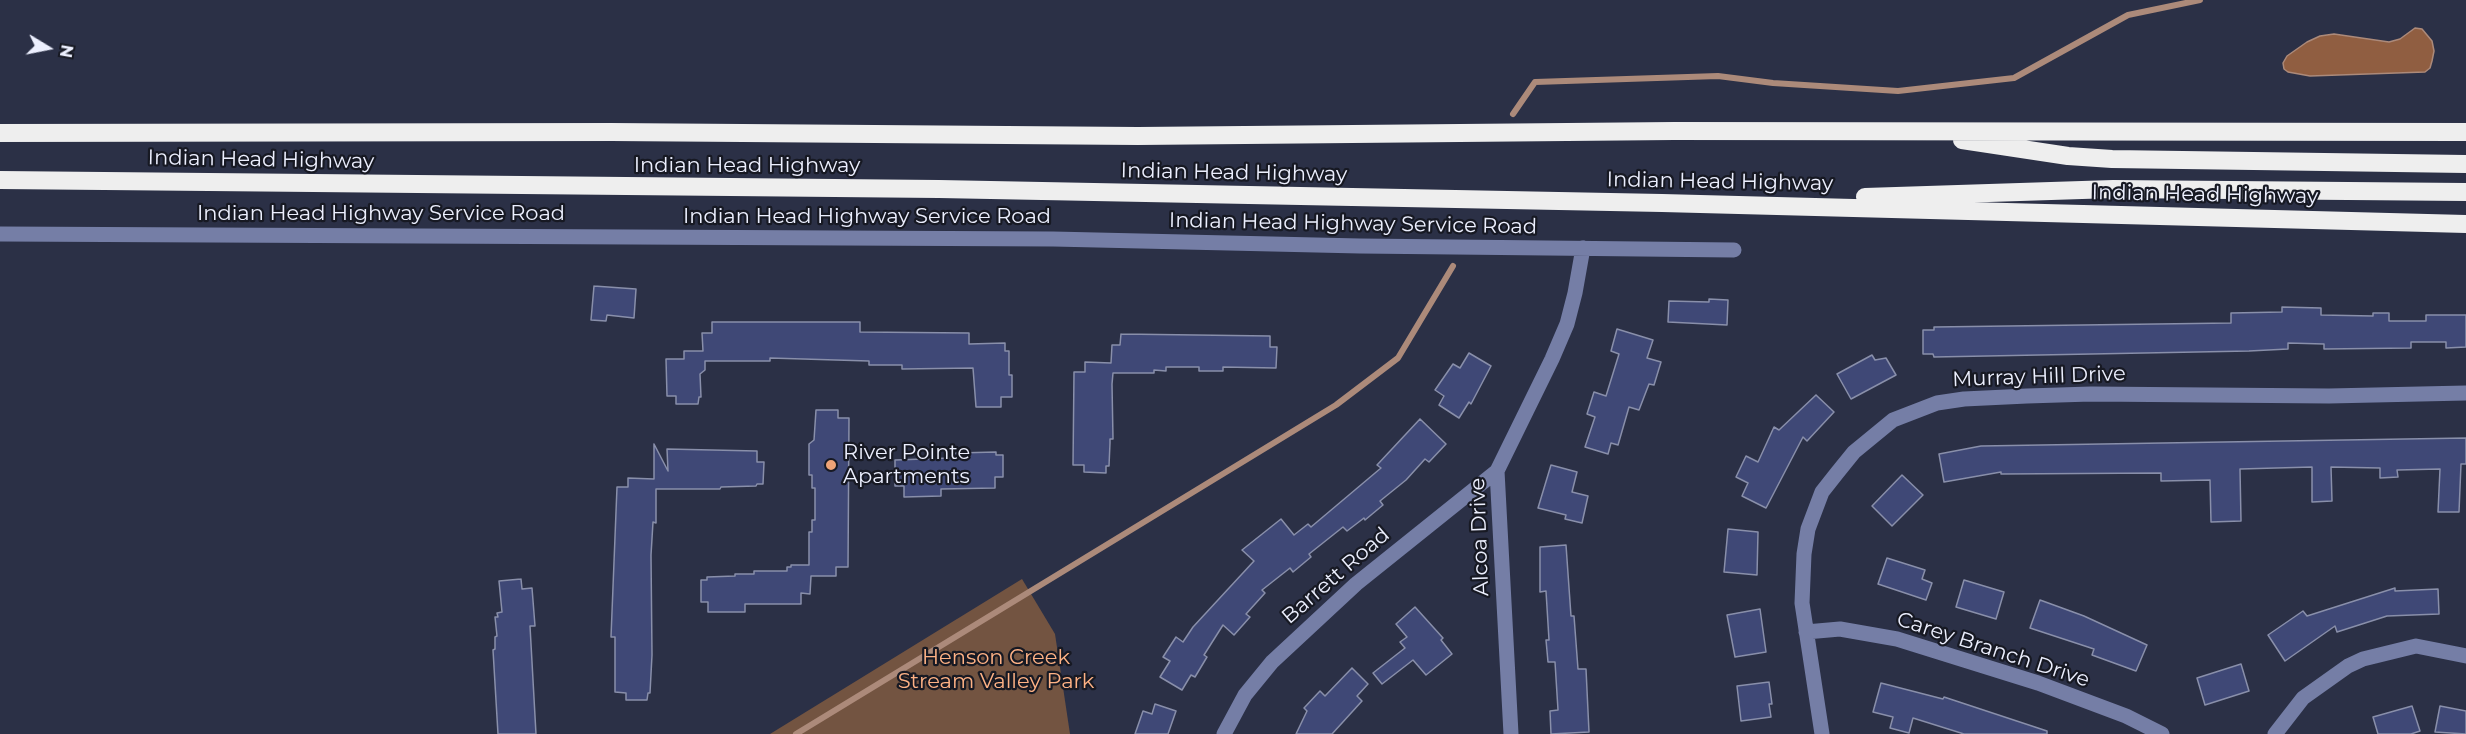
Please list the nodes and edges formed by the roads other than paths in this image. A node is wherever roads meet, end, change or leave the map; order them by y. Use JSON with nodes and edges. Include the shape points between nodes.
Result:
{"nodes":[{"id":1,"x":1899,"y":131,"type":"junction"},
{"id":2,"x":2466,"y":132,"type":"edge"},
{"id":3,"x":0,"y":133,"type":"edge"},
{"id":4,"x":2466,"y":164,"type":"edge"},
{"id":5,"x":0,"y":180,"type":"edge"},
{"id":6,"x":2466,"y":192,"type":"edge"},
{"id":7,"x":1662,"y":203,"type":"junction"},
{"id":8,"x":2466,"y":224,"type":"edge"},
{"id":9,"x":0,"y":234,"type":"edge"},
{"id":10,"x":1583,"y":248,"type":"junction"},
{"id":11,"x":1734,"y":250,"type":"dead end"},
{"id":12,"x":2466,"y":393,"type":"edge"},
{"id":13,"x":1497,"y":471,"type":"junction"},
{"id":14,"x":1806,"y":632,"type":"junction"},
{"id":15,"x":2466,"y":656,"type":"edge"},
{"id":16,"x":1224,"y":734,"type":"edge"},
{"id":17,"x":1511,"y":734,"type":"edge"},
{"id":18,"x":1822,"y":734,"type":"edge"},
{"id":19,"x":2162,"y":734,"type":"edge"},
{"id":20,"x":2276,"y":734,"type":"edge"}],
"edges":[{"from":1,"to":2,"type":"highway","name":"Indian Head Highway"},
{"from":1,"to":3,"type":"highway","name":"Indian Head Highway","via":[[1138,136]]},
{"from":1,"to":4,"type":"highway","via":[[2112,159]]},
{"from":5,"to":7,"type":"highway","name":"Indian Head Highway","via":[[951,189]]},
{"from":6,"to":7,"type":"highway","via":[[2113,189]]},
{"from":7,"to":8,"type":"highway","name":"Indian Head Highway"},
{"from":9,"to":10,"type":"street","name":"Indian Head Highway Service Road","via":[[1041,239]]},
{"from":10,"to":11,"type":"street","name":"Indian Head Highway Service Road"},
{"from":10,"to":13,"type":"street","name":"Alcoa Drive","via":[[1567,324]]},
{"from":12,"to":14,"type":"street","name":"Murray Hill Drive","via":[[2027,396],[1964,399],[1909,413],[1893,420],[1854,452],[1822,492],[1808,529],[1804,554]]},
{"from":13,"to":16,"type":"street","name":"Barrett Road","via":[[1356,584],[1272,662],[1245,695]]},
{"from":13,"to":17,"type":"street","name":"Alcoa Drive"},
{"from":14,"to":18,"type":"street","name":"Murray Hill Drive"},
{"from":14,"to":19,"type":"street","name":"Carey Branch Drive","via":[[1840,629],[1897,639],[2038,682]]},
{"from":15,"to":20,"type":"street","via":[[2416,646],[2363,659],[2303,698]]}]}
